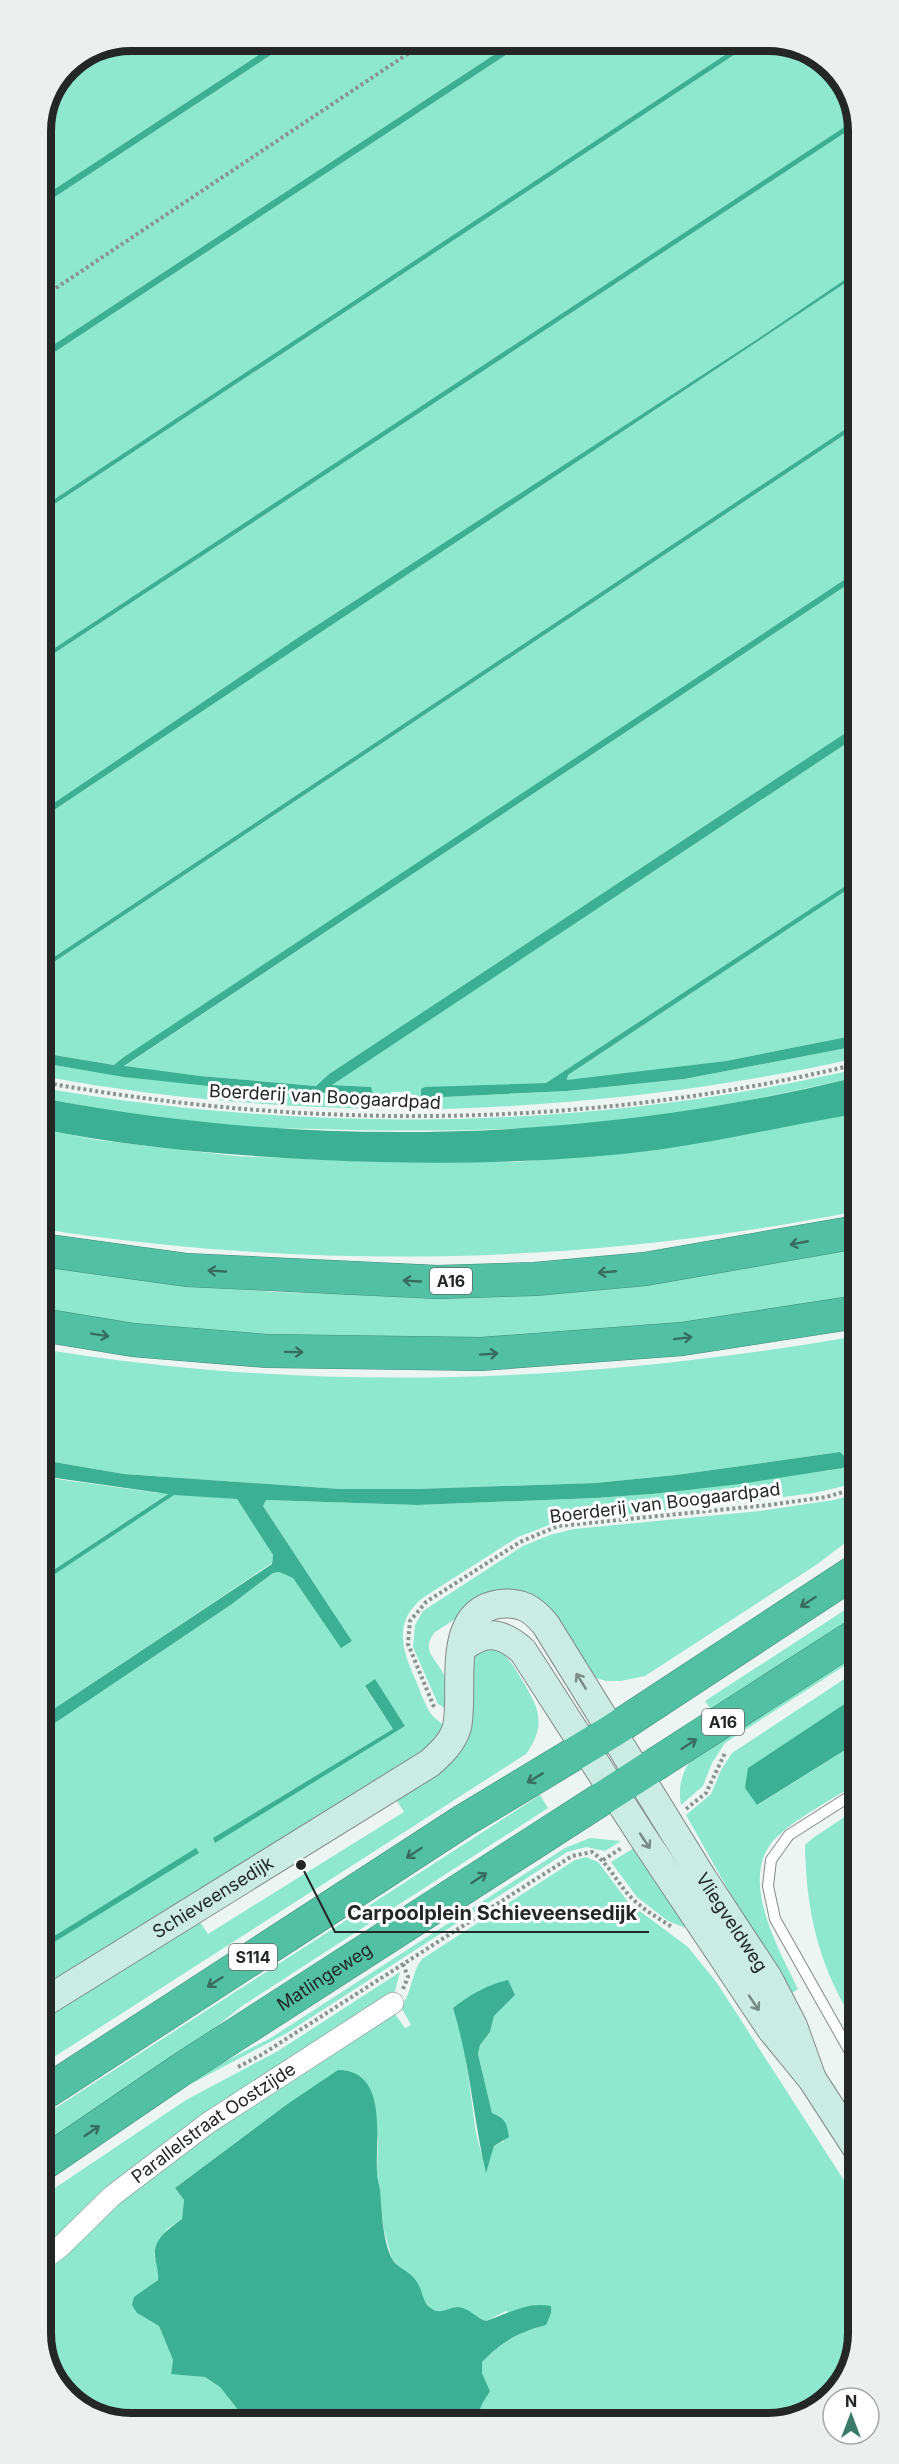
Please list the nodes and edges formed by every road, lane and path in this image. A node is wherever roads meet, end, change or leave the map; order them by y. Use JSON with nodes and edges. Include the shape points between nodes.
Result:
{"nodes":[{"id":1,"x":412,"y":51,"type":"edge"},
{"id":2,"x":51,"y":291,"type":"edge"},
{"id":3,"x":848,"y":1066,"type":"edge"},
{"id":4,"x":51,"y":1083,"type":"edge"},
{"id":5,"x":848,"y":1234,"type":"edge"},
{"id":6,"x":51,"y":1251,"type":"edge"},
{"id":7,"x":848,"y":1313,"type":"edge"},
{"id":8,"x":51,"y":1326,"type":"edge"},
{"id":9,"x":848,"y":1491,"type":"edge"},
{"id":10,"x":848,"y":1576,"type":"edge"},
{"id":11,"x":848,"y":1640,"type":"edge"},
{"id":12,"x":456,"y":1728,"type":"junction"},
{"id":13,"x":599,"y":1739,"type":"junction"},
{"id":14,"x":729,"y":1748,"type":"dead end"},
{"id":15,"x":627,"y":1783,"type":"junction"},
{"id":16,"x":848,"y":1797,"type":"edge"},
{"id":17,"x":669,"y":1820,"type":"junction"},
{"id":18,"x":642,"y":1836,"type":"junction"},
{"id":19,"x":403,"y":1964,"type":"dead end"},
{"id":20,"x":51,"y":1998,"type":"edge"},
{"id":21,"x":393,"y":2003,"type":"dead end"},
{"id":22,"x":848,"y":2048,"type":"edge"},
{"id":23,"x":812,"y":2079,"type":"junction"},
{"id":24,"x":51,"y":2089,"type":"edge"},
{"id":25,"x":848,"y":2135,"type":"edge"},
{"id":26,"x":51,"y":2159,"type":"edge"},
{"id":27,"x":51,"y":2254,"type":"edge"}],
"edges":[{"from":1,"to":2,"type":"path"},
{"from":3,"to":4,"type":"path","name":"Boerderij van Boogaardpad","via":[[688,1096],[468,1116],[345,1115],[189,1104]]},
{"from":5,"to":6,"type":"highway","number":"A16","one_way":true,"via":[[645,1269],[535,1279],[438,1282],[187,1270]]},
{"from":8,"to":7,"type":"highway","one_way":true,"via":[[133,1340],[267,1351],[481,1354],[682,1339]]},
{"from":9,"to":12,"type":"path","name":"Boerderij van Boogaardpad","via":[[769,1505],[558,1526],[520,1542],[426,1602],[410,1621],[408,1644],[415,1664],[433,1705]]},
{"from":10,"to":13,"type":"highway","one_way":true},
{"from":15,"to":11,"type":"highway","number":"A16","one_way":true},
{"from":12,"to":13,"type":"main road","name":"Schieveensedijk","via":[[462,1648],[470,1620],[492,1606],[518,1604],[530,1608],[546,1625]]},
{"from":12,"to":20,"type":"main road","name":"Schieveensedijk","via":[[430,1763]]},
{"from":13,"to":15,"type":"main road","name":"Schieveensedijk"},
{"from":13,"to":24,"type":"highway","number":"S114","one_way":true,"via":[[463,1821]]},
{"from":14,"to":17,"type":"path","via":[[706,1794]]},
{"from":15,"to":17,"type":"main road","name":"Vliegveldweg"},
{"from":15,"to":18,"type":"main road","name":"Vliegveldweg"},
{"from":26,"to":15,"type":"highway","name":"Matlingeweg","one_way":true,"via":[[182,2069]]},
{"from":16,"to":22,"type":"lane","via":[[789,1835],[771,1860],[768,1886],[774,1918]]},
{"from":17,"to":23,"type":"main road","name":"Vliegveldweg","via":[[768,1978],[793,2026]]},
{"from":18,"to":19,"type":"path","via":[[603,1860],[592,1852],[572,1856]]},
{"from":18,"to":23,"type":"main road","name":"Vliegveldweg","one_way":true,"via":[[771,2029]]},
{"from":21,"to":27,"type":"street","name":"Parallelstraat Oostzijde","via":[[208,2123],[112,2196]]},
{"from":23,"to":25,"type":"main road","name":"Vliegveldweg"}]}
